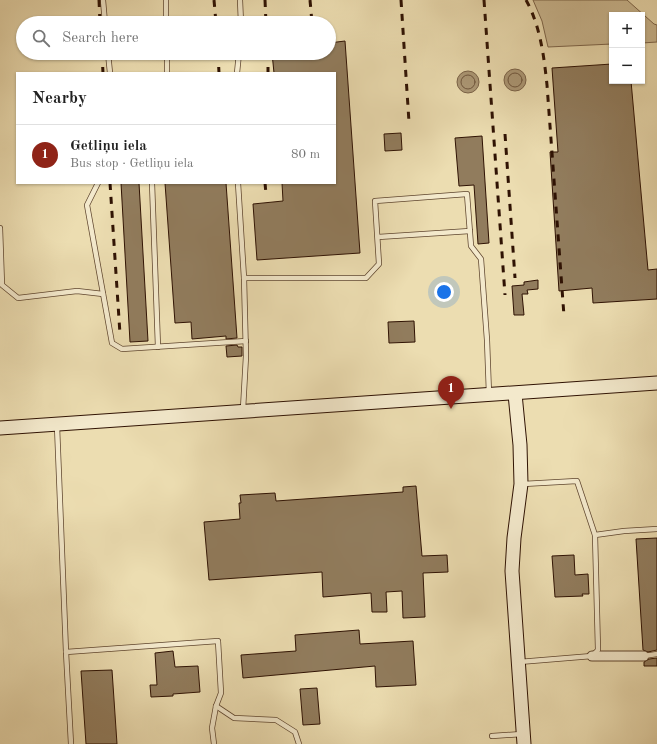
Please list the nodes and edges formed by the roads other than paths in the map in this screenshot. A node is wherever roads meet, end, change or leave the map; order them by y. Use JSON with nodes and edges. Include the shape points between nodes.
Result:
{"nodes":[{"id":1,"x":103,"y":0,"type":"edge"},
{"id":2,"x":166,"y":0,"type":"edge"},
{"id":3,"x":240,"y":0,"type":"edge"},
{"id":4,"x":104,"y":16,"type":"edge"},
{"id":5,"x":166,"y":16,"type":"edge"},
{"id":6,"x":241,"y":16,"type":"edge"},
{"id":7,"x":109,"y":60,"type":"edge"},
{"id":8,"x":166,"y":60,"type":"edge"},
{"id":9,"x":238,"y":60,"type":"edge"},
{"id":10,"x":110,"y":72,"type":"edge"},
{"id":11,"x":167,"y":72,"type":"edge"},
{"id":12,"x":237,"y":72,"type":"edge"},
{"id":13,"x":97,"y":184,"type":"edge"},
{"id":14,"x":152,"y":184,"type":"edge"},
{"id":15,"x":238,"y":184,"type":"edge"},
{"id":16,"x":0,"y":228,"type":"edge"},
{"id":17,"x":470,"y":231,"type":"junction"},
{"id":18,"x":378,"y":238,"type":"junction"},
{"id":19,"x":244,"y":278,"type":"junction"},
{"id":20,"x":103,"y":294,"type":"junction"},
{"id":21,"x":246,"y":341,"type":"junction"},
{"id":22,"x":158,"y":347,"type":"junction"},
{"id":23,"x":657,"y":383,"type":"edge"},
{"id":24,"x":515,"y":394,"type":"junction"},
{"id":25,"x":489,"y":395,"type":"junction"},
{"id":26,"x":243,"y":412,"type":"junction"},
{"id":27,"x":57,"y":424,"type":"junction"},
{"id":28,"x":0,"y":428,"type":"edge"},
{"id":29,"x":521,"y":484,"type":"junction"},
{"id":30,"x":657,"y":529,"type":"edge"},
{"id":31,"x":595,"y":535,"type":"junction"},
{"id":32,"x":66,"y":652,"type":"junction"},
{"id":33,"x":657,"y":654,"type":"edge"},
{"id":34,"x":592,"y":656,"type":"junction"},
{"id":35,"x":644,"y":656,"type":"joint"},
{"id":36,"x":518,"y":662,"type":"junction"},
{"id":37,"x":216,"y":706,"type":"junction"},
{"id":38,"x":492,"y":736,"type":"dead end"},
{"id":39,"x":524,"y":739,"type":"edge"},
{"id":40,"x":72,"y":744,"type":"edge"},
{"id":41,"x":214,"y":744,"type":"edge"},
{"id":42,"x":299,"y":744,"type":"edge"}],
"edges":[{"from":1,"to":4,"type":"lane"},
{"from":2,"to":5,"type":"lane"},
{"from":3,"to":6,"type":"lane"},
{"from":7,"to":10,"type":"lane"},
{"from":8,"to":11,"type":"lane"},
{"from":9,"to":12,"type":"lane"},
{"from":13,"to":20,"type":"lane","via":[[86,205]]},
{"from":14,"to":22,"type":"lane"},
{"from":15,"to":19,"type":"lane"},
{"from":16,"to":20,"type":"lane","via":[[2,285],[18,298],[77,291]]},
{"from":17,"to":18,"type":"lane"},
{"from":17,"to":18,"type":"lane","via":[[467,194],[375,201]]},
{"from":17,"to":25,"type":"lane","via":[[471,246],[480,259]]},
{"from":18,"to":19,"type":"lane","via":[[379,264],[366,278]]},
{"from":19,"to":21,"type":"lane"},
{"from":20,"to":22,"type":"lane","via":[[112,343],[122,350]]},
{"from":21,"to":22,"type":"lane"},
{"from":21,"to":26,"type":"lane"},
{"from":23,"to":24,"type":"main road"},
{"from":24,"to":25,"type":"main road"},
{"from":24,"to":29,"type":"main road"},
{"from":25,"to":26,"type":"main road"},
{"from":26,"to":27,"type":"main road"},
{"from":27,"to":28,"type":"main road"},
{"from":27,"to":32,"type":"lane"},
{"from":29,"to":31,"type":"lane","via":[[577,481]]},
{"from":29,"to":36,"type":"main road","via":[[512,571]]},
{"from":30,"to":31,"type":"lane"},
{"from":31,"to":34,"type":"lane","via":[[598,650]]},
{"from":32,"to":37,"type":"lane","via":[[218,641],[221,693]]},
{"from":32,"to":40,"type":"lane"},
{"from":33,"to":35,"type":"lane"},
{"from":34,"to":35,"type":"street"},
{"from":34,"to":36,"type":"lane"},
{"from":36,"to":39,"type":"main road"},
{"from":37,"to":41,"type":"lane","via":[[212,728]]},
{"from":37,"to":42,"type":"lane","via":[[234,718],[276,720],[295,732]]},
{"from":38,"to":39,"type":"lane"}]}
